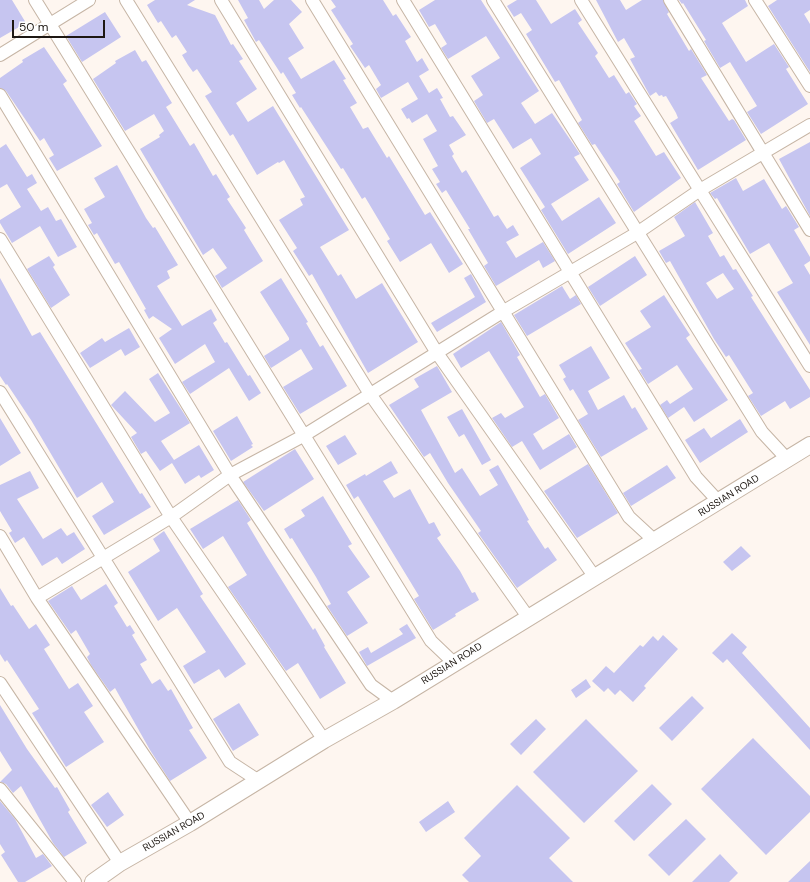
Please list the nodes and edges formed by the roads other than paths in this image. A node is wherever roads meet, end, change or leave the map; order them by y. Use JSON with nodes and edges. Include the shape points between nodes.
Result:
{"nodes":[{"id":1,"x":35,"y":0,"type":"edge"},
{"id":2,"x":89,"y":0,"type":"edge"},
{"id":3,"x":126,"y":0,"type":"edge"},
{"id":4,"x":221,"y":0,"type":"edge"},
{"id":5,"x":312,"y":0,"type":"edge"},
{"id":6,"x":404,"y":0,"type":"edge"},
{"id":7,"x":493,"y":0,"type":"edge"},
{"id":8,"x":581,"y":0,"type":"edge"},
{"id":9,"x":670,"y":0,"type":"edge"},
{"id":10,"x":755,"y":0,"type":"edge"},
{"id":11,"x":50,"y":24,"type":"junction"},
{"id":12,"x":0,"y":55,"type":"edge"},
{"id":13,"x":810,"y":86,"type":"edge"},
{"id":14,"x":0,"y":96,"type":"edge"},
{"id":15,"x":810,"y":125,"type":"edge"},
{"id":16,"x":763,"y":153,"type":"junction"},
{"id":17,"x":700,"y":190,"type":"junction"},
{"id":18,"x":810,"y":230,"type":"edge"},
{"id":19,"x":637,"y":233,"type":"junction"},
{"id":20,"x":0,"y":239,"type":"edge"},
{"id":21,"x":569,"y":272,"type":"junction"},
{"id":22,"x":504,"y":311,"type":"junction"},
{"id":23,"x":437,"y":353,"type":"junction"},
{"id":24,"x":810,"y":366,"type":"edge"},
{"id":25,"x":0,"y":392,"type":"edge"},
{"id":26,"x":370,"y":394,"type":"junction"},
{"id":27,"x":303,"y":436,"type":"junction"},
{"id":28,"x":810,"y":445,"type":"edge"},
{"id":29,"x":788,"y":460,"type":"junction"},
{"id":30,"x":230,"y":475,"type":"junction"},
{"id":31,"x":719,"y":502,"type":"junction"},
{"id":32,"x":171,"y":517,"type":"junction"},
{"id":33,"x":655,"y":541,"type":"junction"},
{"id":34,"x":1,"y":543,"type":"edge"},
{"id":35,"x":104,"y":558,"type":"junction"},
{"id":36,"x":594,"y":576,"type":"junction"},
{"id":37,"x":37,"y":598,"type":"junction"},
{"id":38,"x":528,"y":617,"type":"junction"},
{"id":39,"x":454,"y":663,"type":"junction"},
{"id":40,"x":0,"y":683,"type":"edge"},
{"id":41,"x":392,"y":701,"type":"junction"},
{"id":42,"x":324,"y":740,"type":"junction"},
{"id":43,"x":259,"y":781,"type":"junction"},
{"id":44,"x":0,"y":789,"type":"edge"},
{"id":45,"x":190,"y":823,"type":"junction"},
{"id":46,"x":120,"y":864,"type":"junction"},
{"id":47,"x":75,"y":882,"type":"edge"},
{"id":48,"x":93,"y":882,"type":"edge"}],
"edges":[{"from":1,"to":11,"type":"street"},
{"from":2,"to":11,"type":"street"},
{"from":3,"to":26,"type":"street"},
{"from":4,"to":23,"type":"street"},
{"from":5,"to":22,"type":"street"},
{"from":6,"to":21,"type":"street"},
{"from":7,"to":19,"type":"street"},
{"from":8,"to":17,"type":"street"},
{"from":9,"to":16,"type":"street"},
{"from":10,"to":13,"type":"street"},
{"from":11,"to":12,"type":"street"},
{"from":11,"to":27,"type":"street"},
{"from":14,"to":30,"type":"street"},
{"from":15,"to":16,"type":"street"},
{"from":16,"to":17,"type":"street"},
{"from":16,"to":18,"type":"street"},
{"from":17,"to":19,"type":"street"},
{"from":17,"to":24,"type":"street"},
{"from":19,"to":21,"type":"street"},
{"from":19,"to":29,"type":"street","via":[[762,432]]},
{"from":20,"to":32,"type":"street"},
{"from":21,"to":22,"type":"street"},
{"from":21,"to":31,"type":"street","via":[[696,477]]},
{"from":22,"to":23,"type":"street"},
{"from":22,"to":33,"type":"street","via":[[629,517]]},
{"from":23,"to":26,"type":"street"},
{"from":23,"to":36,"type":"street"},
{"from":25,"to":35,"type":"street"},
{"from":26,"to":27,"type":"street"},
{"from":26,"to":38,"type":"street"},
{"from":27,"to":30,"type":"street"},
{"from":27,"to":39,"type":"street","via":[[431,641]]},
{"from":28,"to":29,"type":"main road","name":"RUSSIAN ROAD"},
{"from":29,"to":31,"type":"main road","name":"RUSSIAN ROAD"},
{"from":30,"to":32,"type":"street"},
{"from":30,"to":41,"type":"street","via":[[371,685]]},
{"from":31,"to":33,"type":"main road","name":"RUSSIAN ROAD"},
{"from":32,"to":35,"type":"street"},
{"from":32,"to":42,"type":"street"},
{"from":33,"to":36,"type":"main road","name":"RUSSIAN ROAD"},
{"from":34,"to":37,"type":"street"},
{"from":35,"to":37,"type":"street"},
{"from":35,"to":43,"type":"street","via":[[230,762]]},
{"from":36,"to":38,"type":"main road","name":"RUSSIAN ROAD"},
{"from":37,"to":45,"type":"street"},
{"from":38,"to":39,"type":"main road","name":"RUSSIAN ROAD"},
{"from":39,"to":41,"type":"main road","name":"RUSSIAN ROAD"},
{"from":40,"to":46,"type":"street"},
{"from":41,"to":42,"type":"main road","name":"RUSSIAN ROAD"},
{"from":42,"to":43,"type":"main road","name":"RUSSIAN ROAD"},
{"from":43,"to":45,"type":"main road","name":"RUSSIAN ROAD"},
{"from":44,"to":47,"type":"street"},
{"from":45,"to":46,"type":"main road","name":"RUSSIAN ROAD"},
{"from":46,"to":48,"type":"main road","name":"RUSSIAN ROAD"}]}
